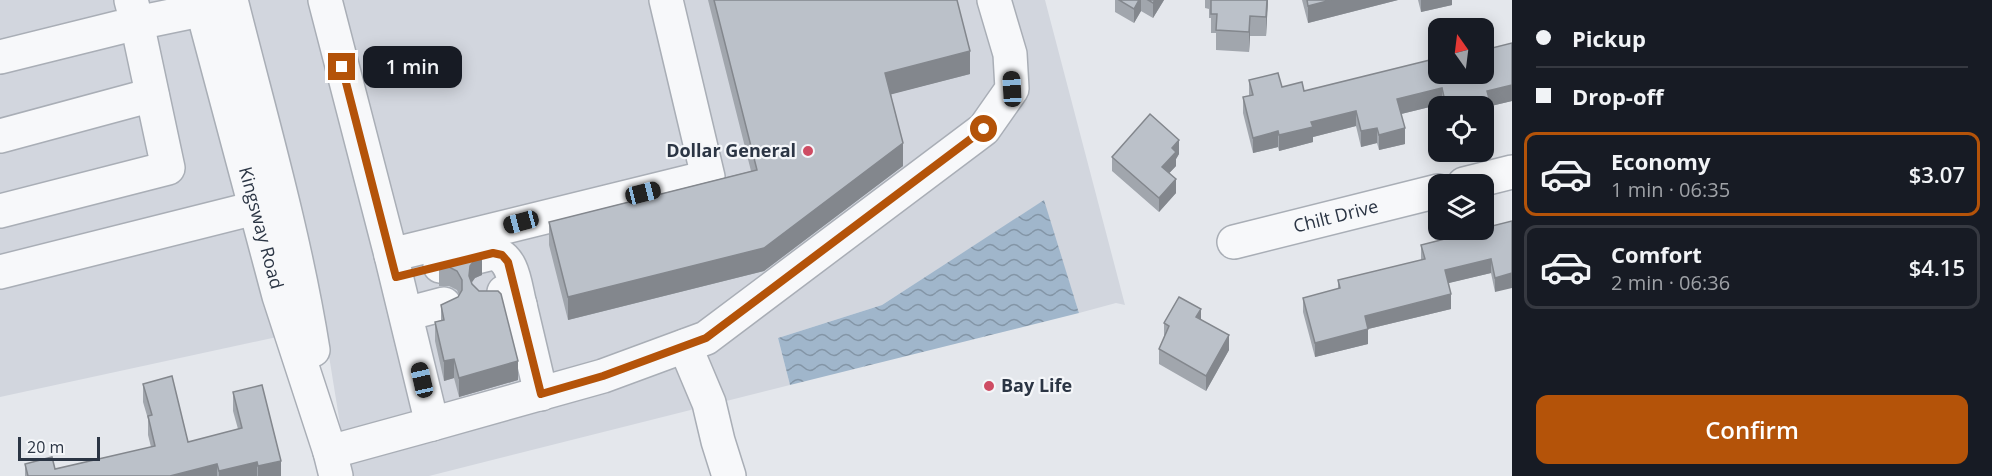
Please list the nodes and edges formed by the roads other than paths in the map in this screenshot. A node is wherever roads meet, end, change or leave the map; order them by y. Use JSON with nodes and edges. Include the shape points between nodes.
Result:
{"nodes":[{"id":1,"x":325,"y":0,"type":"edge"},
{"id":2,"x":666,"y":0,"type":"edge"},
{"id":3,"x":994,"y":0,"type":"edge"},
{"id":4,"x":222,"y":3,"type":"edge"},
{"id":5,"x":134,"y":12,"type":"edge"},
{"id":6,"x":0,"y":57,"type":"edge"},
{"id":7,"x":152,"y":95,"type":"junction"},
{"id":8,"x":0,"y":136,"type":"edge"},
{"id":9,"x":1512,"y":172,"type":"edge"},
{"id":10,"x":1494,"y":176,"type":"edge"},
{"id":11,"x":1428,"y":194,"type":"edge"},
{"id":12,"x":255,"y":208,"type":"junction"},
{"id":13,"x":0,"y":211,"type":"edge"},
{"id":14,"x":1234,"y":242,"type":"dead end"},
{"id":15,"x":393,"y":266,"type":"junction"},
{"id":16,"x":0,"y":272,"type":"edge"},
{"id":17,"x":487,"y":293,"type":"edge"},
{"id":18,"x":444,"y":304,"type":"edge"},
{"id":19,"x":520,"y":305,"type":"junction"},
{"id":20,"x":406,"y":314,"type":"junction"},
{"id":21,"x":685,"y":346,"type":"junction"},
{"id":22,"x":541,"y":394,"type":"junction"},
{"id":23,"x":432,"y":424,"type":"junction"},
{"id":24,"x":333,"y":464,"type":"edge"},
{"id":25,"x":729,"y":476,"type":"edge"}],
"edges":[{"from":1,"to":15,"type":"street"},
{"from":2,"to":15,"type":"street","via":[[708,177]]},
{"from":3,"to":21,"type":"street","via":[[1010,54],[1012,89],[984,129],[706,338]]},
{"from":4,"to":5,"type":"street"},
{"from":4,"to":12,"type":"street","name":"Kingsway Road"},
{"from":4,"to":24,"type":"street","name":"Kingsway Road","via":[[303,287]]},
{"from":5,"to":6,"type":"street"},
{"from":5,"to":7,"type":"street"},
{"from":7,"to":8,"type":"street"},
{"from":7,"to":13,"type":"street","via":[[168,168]]},
{"from":9,"to":10,"type":"street"},
{"from":11,"to":14,"type":"street","name":"Chilt Drive"},
{"from":12,"to":16,"type":"street"},
{"from":12,"to":24,"type":"street","name":"Kingsway Road"},
{"from":15,"to":19,"type":"street","via":[[502,255],[508,262]]},
{"from":15,"to":20,"type":"street"},
{"from":17,"to":19,"type":"street","via":[[504,291]]},
{"from":18,"to":20,"type":"street"},
{"from":19,"to":22,"type":"street"},
{"from":20,"to":23,"type":"street"},
{"from":21,"to":22,"type":"street"},
{"from":21,"to":25,"type":"street","via":[[709,403]]},
{"from":22,"to":23,"type":"street"},
{"from":23,"to":24,"type":"street"}]}
